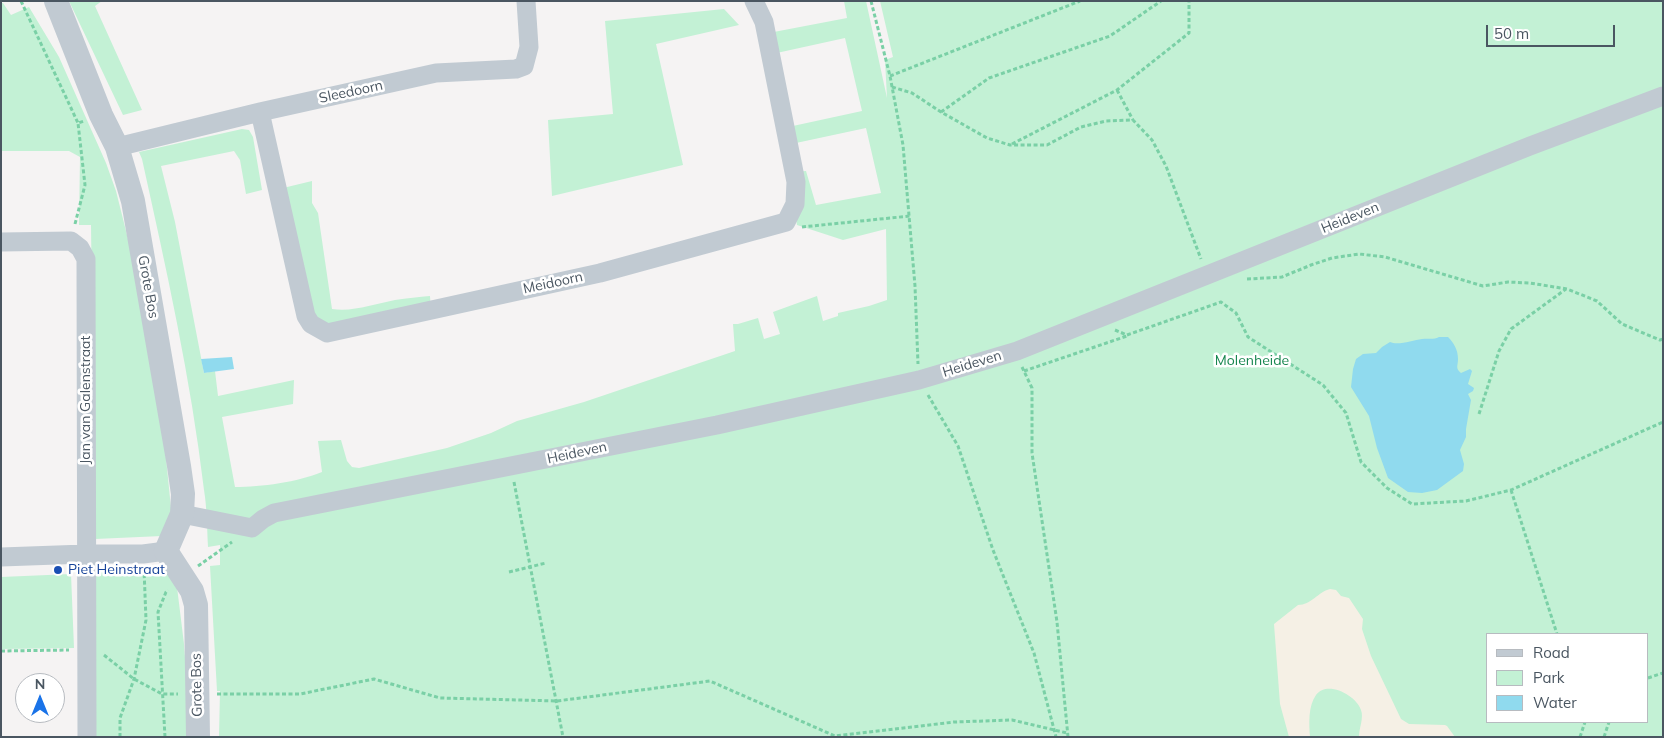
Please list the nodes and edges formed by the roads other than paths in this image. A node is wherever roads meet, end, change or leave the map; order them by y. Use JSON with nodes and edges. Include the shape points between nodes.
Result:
{"nodes":[{"id":1,"x":56,"y":1,"type":"edge"},
{"id":2,"x":526,"y":1,"type":"edge"},
{"id":3,"x":754,"y":1,"type":"edge"},
{"id":4,"x":1663,"y":96,"type":"edge"},
{"id":5,"x":260,"y":112,"type":"junction"},
{"id":6,"x":117,"y":147,"type":"junction"},
{"id":7,"x":1,"y":242,"type":"edge"},
{"id":8,"x":182,"y":514,"type":"junction"},
{"id":9,"x":154,"y":552,"type":"junction"},
{"id":10,"x":85,"y":554,"type":"junction"},
{"id":11,"x":1,"y":557,"type":"edge"},
{"id":12,"x":87,"y":737,"type":"edge"},
{"id":13,"x":198,"y":737,"type":"edge"}],
"edges":[{"from":1,"to":6,"type":"street","name":"Grote Bos"},
{"from":2,"to":5,"type":"street","name":"Sleedoorn","via":[[529,47],[524,66],[436,73]]},
{"from":3,"to":5,"type":"street","name":"Meidoorn","via":[[764,22],[796,182],[795,204],[786,222],[600,273],[327,333],[311,324],[306,316]]},
{"from":4,"to":8,"type":"street","name":"Heideven","via":[[1016,351],[919,380],[717,425],[274,513],[252,528]]},
{"from":5,"to":6,"type":"street","name":"Sleedoorn"},
{"from":6,"to":8,"type":"street","name":"Grote Bos","via":[[133,201],[179,466]]},
{"from":7,"to":10,"type":"street","name":"Jan van Galenstraat","via":[[76,244],[86,259]]},
{"from":8,"to":9,"type":"street","name":"Grote Bos"},
{"from":9,"to":10,"type":"street"},
{"from":9,"to":13,"type":"street","name":"Grote Bos","via":[[182,577],[192,591],[196,605]]},
{"from":10,"to":11,"type":"street"},
{"from":10,"to":12,"type":"street"}]}
